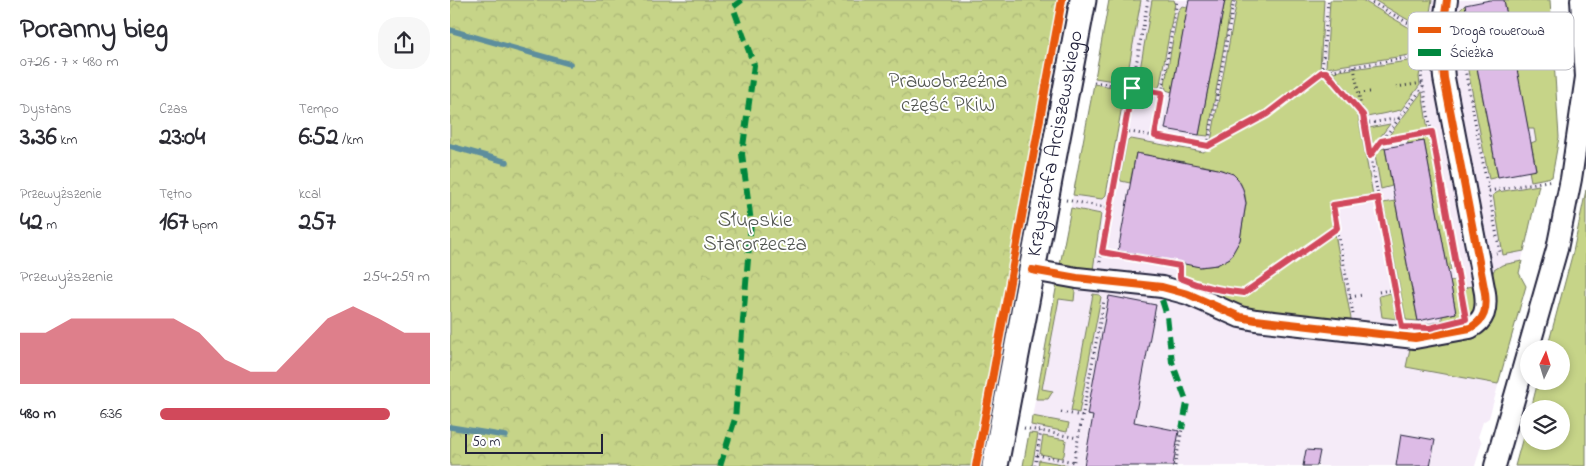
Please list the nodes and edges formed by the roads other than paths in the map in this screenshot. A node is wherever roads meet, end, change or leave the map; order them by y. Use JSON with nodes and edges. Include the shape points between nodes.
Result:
{"nodes":[{"id":1,"x":1083,"y":0,"type":"edge"},
{"id":2,"x":1581,"y":0,"type":"edge"},
{"id":3,"x":1443,"y":70,"type":"edge"},
{"id":4,"x":1032,"y":270,"type":"junction"},
{"id":5,"x":994,"y":466,"type":"edge"},
{"id":6,"x":1495,"y":466,"type":"edge"}],
"edges":[{"from":1,"to":4,"type":"street","name":"Krzysztofa Arciszewskiego"},
{"from":2,"to":6,"type":"street","via":[[1586,77],[1571,179],[1557,248]]},
{"from":3,"to":4,"type":"street","via":[[1486,302],[1483,318],[1470,328],[1415,338],[1256,320],[1162,287]]},
{"from":4,"to":5,"type":"street","name":"Krzysztofa Arciszewskiego"}]}
